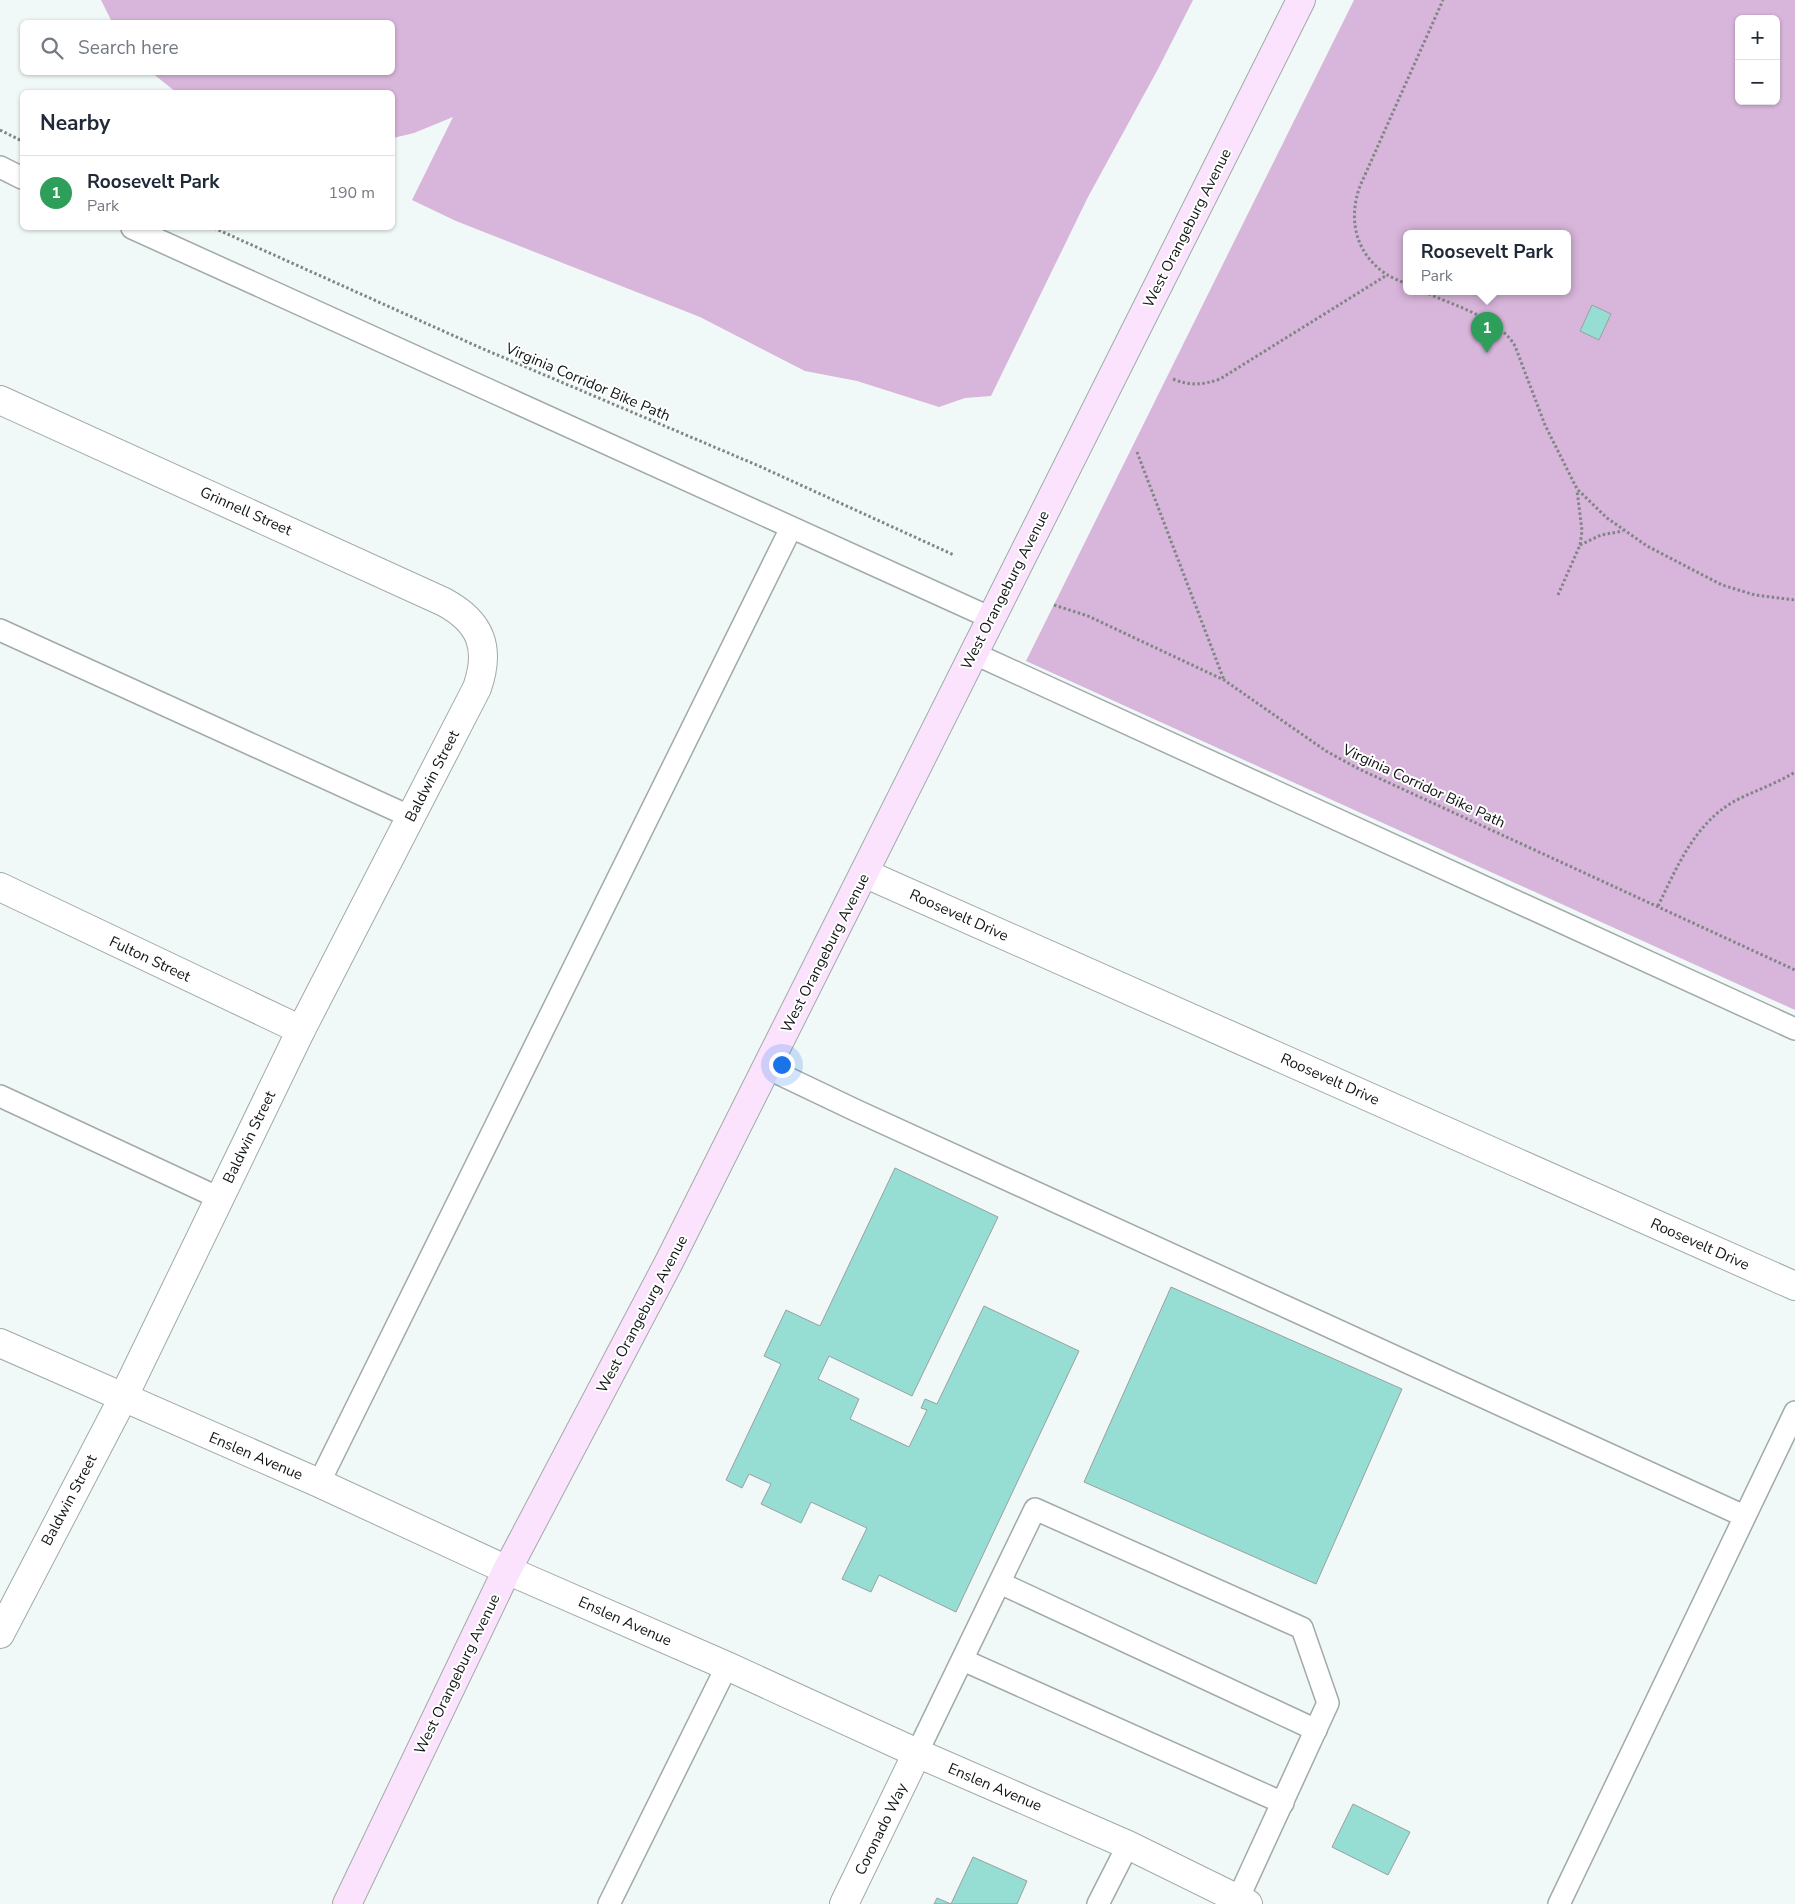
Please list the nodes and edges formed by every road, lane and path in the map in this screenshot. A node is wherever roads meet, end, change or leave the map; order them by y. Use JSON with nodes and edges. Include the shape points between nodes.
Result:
{"nodes":[{"id":1,"x":1301,"y":0,"type":"edge"},
{"id":2,"x":1443,"y":0,"type":"edge"},
{"id":3,"x":0,"y":130,"type":"edge"},
{"id":4,"x":20,"y":140,"type":"edge"},
{"id":5,"x":0,"y":167,"type":"edge"},
{"id":6,"x":20,"y":177,"type":"edge"},
{"id":7,"x":136,"y":230,"type":"edge"},
{"id":8,"x":218,"y":230,"type":"edge"},
{"id":9,"x":1387,"y":275,"type":"junction"},
{"id":10,"x":1403,"y":282,"type":"edge"},
{"id":11,"x":1431,"y":295,"type":"edge"},
{"id":12,"x":1173,"y":379,"type":"dead end"},
{"id":13,"x":0,"y":400,"type":"edge"},
{"id":14,"x":1136,"y":452,"type":"dead end"},
{"id":15,"x":1577,"y":489,"type":"junction"},
{"id":16,"x":791,"y":528,"type":"junction"},
{"id":17,"x":1623,"y":531,"type":"junction"},
{"id":18,"x":1580,"y":545,"type":"junction"},
{"id":19,"x":954,"y":555,"type":"dead end"},
{"id":20,"x":1558,"y":595,"type":"dead end"},
{"id":21,"x":1795,"y":600,"type":"edge"},
{"id":22,"x":1054,"y":605,"type":"dead end"},
{"id":23,"x":991,"y":618,"type":"junction"},
{"id":24,"x":0,"y":630,"type":"edge"},
{"id":25,"x":480,"y":637,"type":"joint"},
{"id":26,"x":974,"y":653,"type":"junction"},
{"id":27,"x":1224,"y":680,"type":"junction"},
{"id":28,"x":1795,"y":772,"type":"edge"},
{"id":29,"x":410,"y":817,"type":"junction"},
{"id":30,"x":864,"y":873,"type":"junction"},
{"id":31,"x":0,"y":887,"type":"edge"},
{"id":32,"x":1658,"y":906,"type":"junction"},
{"id":33,"x":1795,"y":970,"type":"edge"},
{"id":34,"x":1795,"y":1028,"type":"edge"},
{"id":35,"x":301,"y":1030,"type":"junction"},
{"id":36,"x":767,"y":1068,"type":"junction"},
{"id":37,"x":0,"y":1096,"type":"edge"},
{"id":38,"x":219,"y":1198,"type":"junction"},
{"id":39,"x":1795,"y":1286,"type":"edge"},
{"id":40,"x":0,"y":1343,"type":"edge"},
{"id":41,"x":123,"y":1398,"type":"junction"},
{"id":42,"x":1795,"y":1412,"type":"edge"},
{"id":43,"x":318,"y":1483,"type":"junction"},
{"id":44,"x":1744,"y":1516,"type":"junction"},
{"id":45,"x":508,"y":1570,"type":"junction"},
{"id":46,"x":1000,"y":1583,"type":"junction"},
{"id":47,"x":0,"y":1634,"type":"edge"},
{"id":48,"x":963,"y":1660,"type":"junction"},
{"id":49,"x":727,"y":1666,"type":"junction"},
{"id":50,"x":1316,"y":1730,"type":"junction"},
{"id":51,"x":917,"y":1753,"type":"junction"},
{"id":52,"x":1283,"y":1803,"type":"junction"},
{"id":53,"x":1128,"y":1844,"type":"junction"},
{"id":54,"x":1243,"y":1902,"type":"edge"},
{"id":55,"x":347,"y":1904,"type":"edge"},
{"id":56,"x":609,"y":1904,"type":"edge"},
{"id":57,"x":844,"y":1904,"type":"edge"},
{"id":58,"x":1098,"y":1904,"type":"edge"},
{"id":59,"x":1559,"y":1904,"type":"edge"}],
"edges":[{"from":1,"to":23,"type":"street","name":"West Orangeburg Avenue"},
{"from":2,"to":9,"type":"path","via":[[1356,198],[1356,235],[1369,258]]},
{"from":3,"to":4,"type":"path"},
{"from":5,"to":6,"type":"lane"},
{"from":7,"to":16,"type":"lane"},
{"from":8,"to":19,"type":"path","name":"Virginia Corridor Bike Path","via":[[481,348],[750,462]]},
{"from":9,"to":10,"type":"path"},
{"from":9,"to":12,"type":"path","via":[[1220,379],[1194,385]]},
{"from":11,"to":15,"type":"path","via":[[1492,322],[1510,336],[1545,425]]},
{"from":13,"to":25,"type":"street","name":"Grinnell Street","via":[[444,602],[459,610]]},
{"from":14,"to":27,"type":"path"},
{"from":15,"to":17,"type":"path"},
{"from":15,"to":18,"type":"path","via":[[1582,532]]},
{"from":16,"to":23,"type":"lane"},
{"from":16,"to":43,"type":"lane"},
{"from":17,"to":18,"type":"path","via":[[1601,535]]},
{"from":17,"to":21,"type":"path","via":[[1722,585],[1756,595]]},
{"from":18,"to":20,"type":"path"},
{"from":22,"to":27,"type":"path","name":"Virginia Corridor Bike Path","via":[[1088,616]]},
{"from":23,"to":26,"type":"street","name":"West Orangeburg Avenue"},
{"from":24,"to":29,"type":"lane"},
{"from":25,"to":29,"type":"street","name":"Baldwin Street","via":[[483,671],[477,688]]},
{"from":26,"to":30,"type":"street","name":"West Orangeburg Avenue"},
{"from":26,"to":34,"type":"lane"},
{"from":27,"to":32,"type":"path","name":"Virginia Corridor Bike Path","via":[[1326,751],[1354,766]]},
{"from":28,"to":32,"type":"path","via":[[1735,801],[1711,819],[1684,853]]},
{"from":29,"to":35,"type":"street","name":"Baldwin Street"},
{"from":30,"to":36,"type":"street","name":"West Orangeburg Avenue"},
{"from":30,"to":39,"type":"street","name":"Roosevelt Drive"},
{"from":31,"to":35,"type":"street","name":"Fulton Street"},
{"from":32,"to":33,"type":"path","name":"Virginia Corridor Bike Path"},
{"from":35,"to":38,"type":"street","name":"Baldwin Street"},
{"from":36,"to":44,"type":"lane"},
{"from":36,"to":45,"type":"street","name":"West Orangeburg Avenue","via":[[670,1262]]},
{"from":37,"to":38,"type":"lane"},
{"from":38,"to":41,"type":"street","name":"Baldwin Street"},
{"from":40,"to":41,"type":"street","name":"Enslen Avenue"},
{"from":41,"to":43,"type":"street","name":"Enslen Avenue"},
{"from":41,"to":47,"type":"street","name":"Baldwin Street"},
{"from":42,"to":44,"type":"lane"},
{"from":43,"to":45,"type":"street","name":"Enslen Avenue"},
{"from":44,"to":59,"type":"lane"},
{"from":45,"to":49,"type":"street","name":"Enslen Avenue"},
{"from":45,"to":55,"type":"street","name":"West Orangeburg Avenue"},
{"from":46,"to":48,"type":"lane"},
{"from":46,"to":50,"type":"lane"},
{"from":46,"to":50,"type":"lane","via":[[1035,1509],[1302,1628],[1328,1703]]},
{"from":48,"to":51,"type":"lane"},
{"from":48,"to":52,"type":"lane"},
{"from":49,"to":51,"type":"street","name":"Enslen Avenue"},
{"from":49,"to":56,"type":"lane"},
{"from":50,"to":52,"type":"lane"},
{"from":51,"to":53,"type":"street","name":"Enslen Avenue"},
{"from":51,"to":57,"type":"street","name":"Coronado Way"},
{"from":52,"to":54,"type":"lane"},
{"from":53,"to":54,"type":"street","name":"Enslen Avenue"},
{"from":53,"to":58,"type":"lane"}]}
